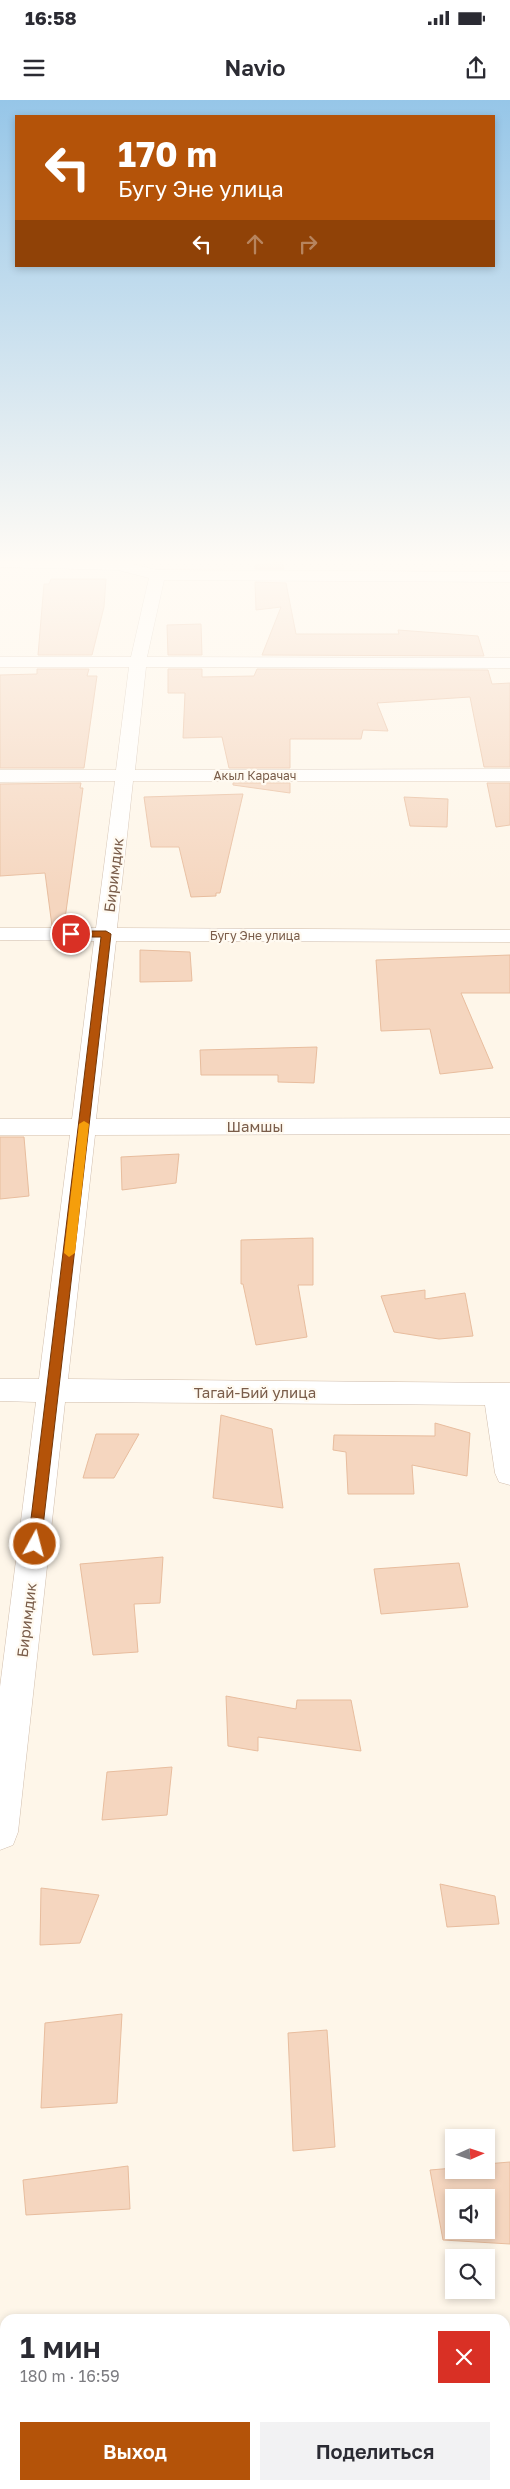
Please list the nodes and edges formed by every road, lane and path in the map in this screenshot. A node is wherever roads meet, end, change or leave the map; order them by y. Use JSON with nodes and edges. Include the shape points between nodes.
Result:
{"nodes":[{"id":1,"x":137,"y":672,"type":"edge"},
{"id":2,"x":510,"y":774,"type":"edge"},
{"id":3,"x":124,"y":775,"type":"junction"},
{"id":4,"x":0,"y":776,"type":"edge"},
{"id":5,"x":0,"y":934,"type":"edge"},
{"id":6,"x":106,"y":934,"type":"junction"},
{"id":7,"x":510,"y":936,"type":"edge"},
{"id":8,"x":84,"y":1126,"type":"junction"},
{"id":9,"x":510,"y":1126,"type":"edge"},
{"id":10,"x":0,"y":1127,"type":"edge"},
{"id":11,"x":0,"y":1390,"type":"edge"},
{"id":12,"x":53,"y":1390,"type":"junction"},
{"id":13,"x":504,"y":1394,"type":"edge"},
{"id":14,"x":510,"y":1473,"type":"edge"},
{"id":15,"x":0,"y":1832,"type":"edge"}],
"edges":[{"from":1,"to":3,"type":"street","name":"Биримдик"},
{"from":2,"to":3,"type":"street","name":"Акыл Карачач"},
{"from":3,"to":4,"type":"street","name":"Акыл Карачач"},
{"from":3,"to":6,"type":"street","name":"Биримдик"},
{"from":5,"to":6,"type":"street","name":"Бугу Эне улица"},
{"from":6,"to":7,"type":"street","name":"Бугу Эне улица"},
{"from":6,"to":8,"type":"street","name":"Биримдик"},
{"from":8,"to":9,"type":"street","name":"Шамшы"},
{"from":8,"to":10,"type":"street","name":"Шамшы"},
{"from":8,"to":12,"type":"street","name":"Биримдик"},
{"from":11,"to":12,"type":"street","name":"Тагай-Бий улица"},
{"from":12,"to":13,"type":"street","name":"Тагай-Бий улица"},
{"from":12,"to":15,"type":"street","name":"Биримдик"},
{"from":13,"to":14,"type":"street"}]}
